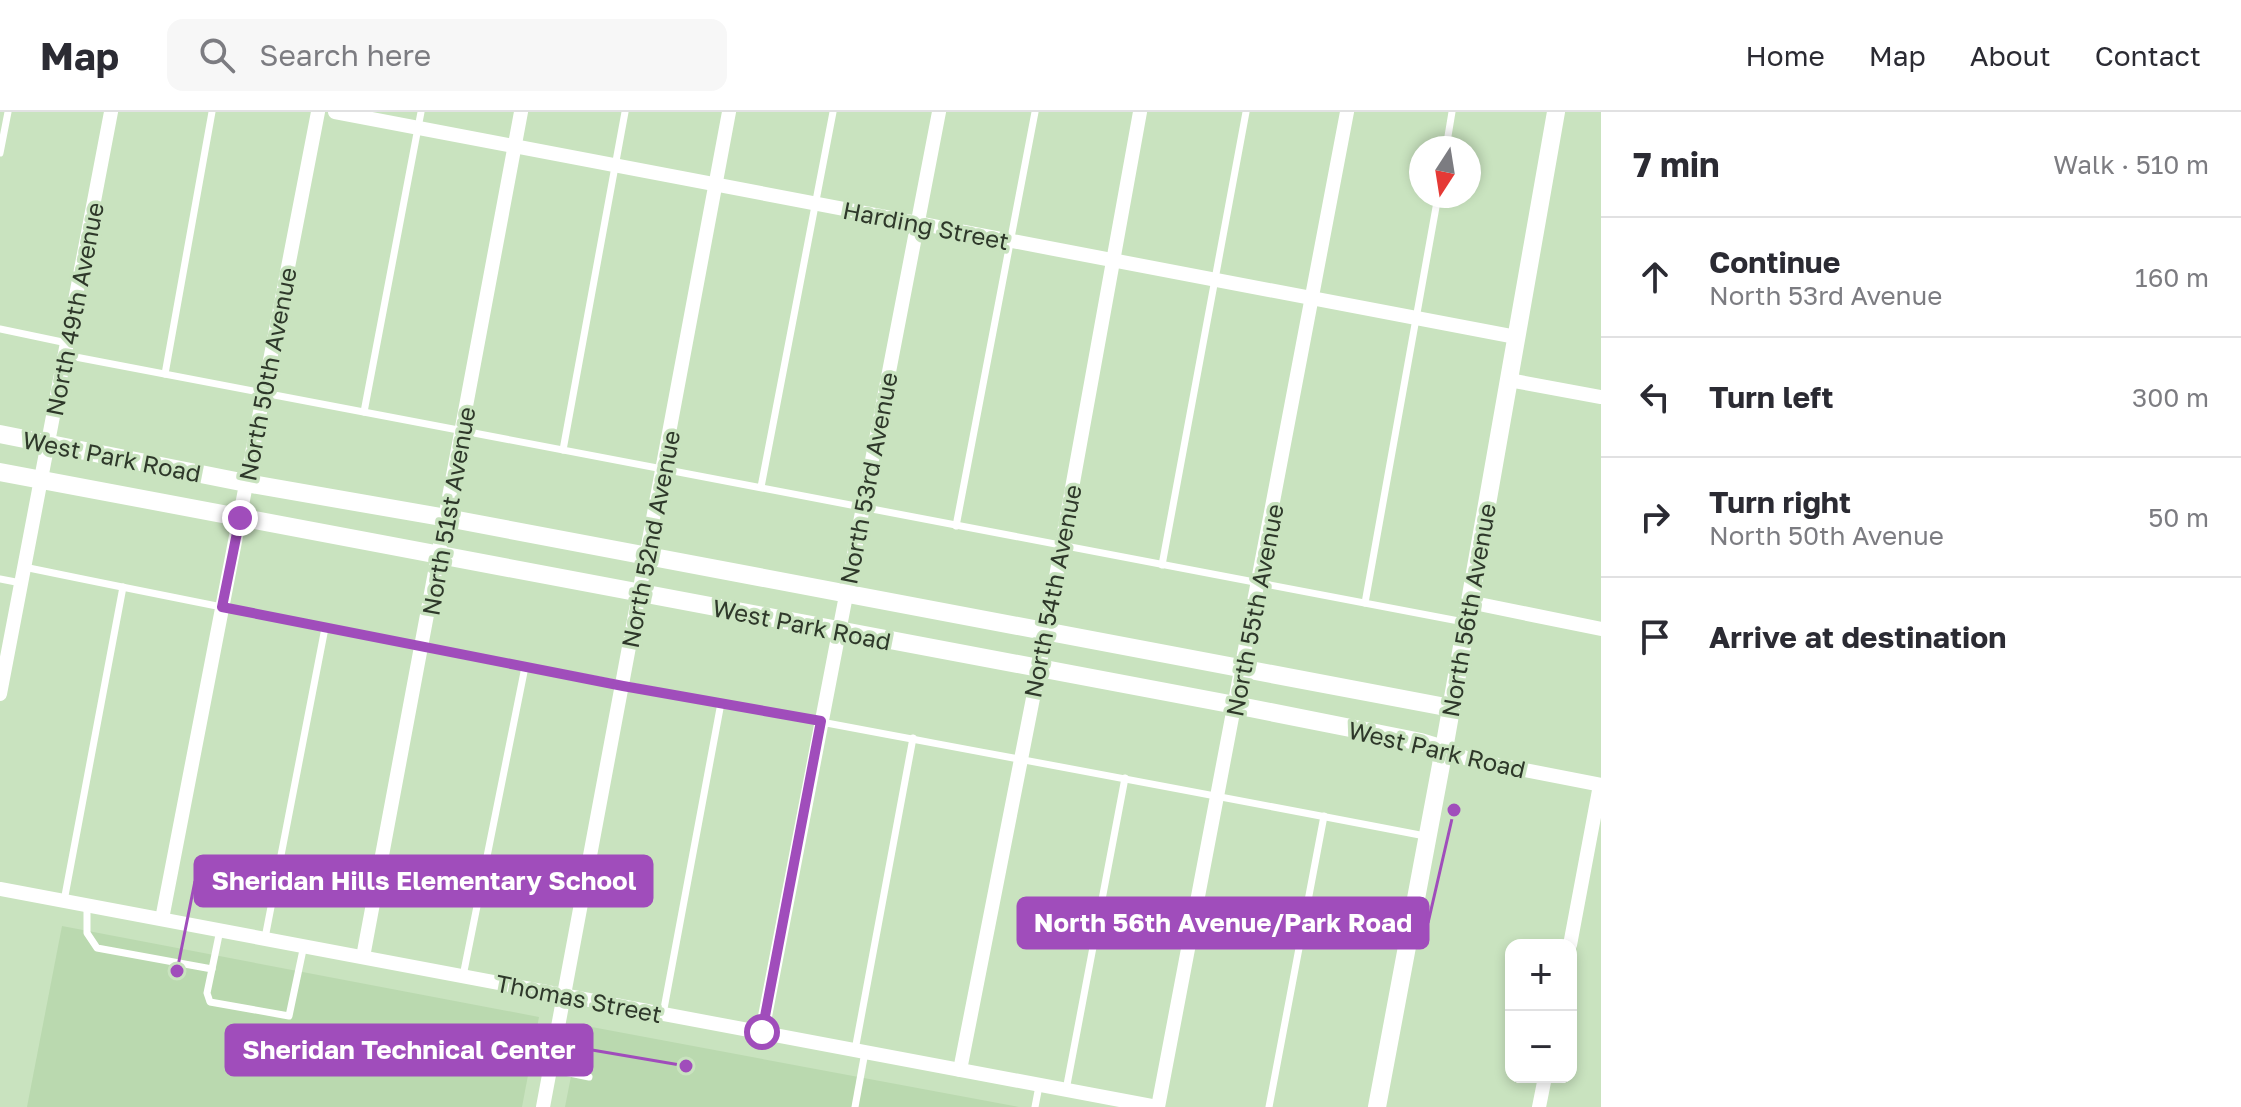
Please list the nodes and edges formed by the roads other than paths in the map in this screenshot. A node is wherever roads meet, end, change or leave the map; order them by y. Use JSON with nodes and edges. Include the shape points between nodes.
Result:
{"nodes":[{"id":1,"x":8,"y":112,"type":"edge"},
{"id":2,"x":111,"y":112,"type":"edge"},
{"id":3,"x":212,"y":112,"type":"edge"},
{"id":4,"x":318,"y":112,"type":"edge"},
{"id":5,"x":335,"y":112,"type":"edge"},
{"id":6,"x":421,"y":112,"type":"edge"},
{"id":7,"x":521,"y":112,"type":"edge"},
{"id":8,"x":625,"y":112,"type":"edge"},
{"id":9,"x":729,"y":112,"type":"edge"},
{"id":10,"x":833,"y":112,"type":"edge"},
{"id":11,"x":939,"y":112,"type":"edge"},
{"id":12,"x":1035,"y":112,"type":"edge"},
{"id":13,"x":1140,"y":112,"type":"edge"},
{"id":14,"x":1246,"y":112,"type":"edge"},
{"id":15,"x":1347,"y":112,"type":"edge"},
{"id":16,"x":1452,"y":112,"type":"edge"},
{"id":17,"x":1556,"y":112,"type":"edge"},
{"id":18,"x":418,"y":128,"type":"junction"},
{"id":19,"x":1448,"y":136,"type":"edge"},
{"id":20,"x":514,"y":146,"type":"junction"},
{"id":21,"x":0,"y":153,"type":"edge"},
{"id":22,"x":615,"y":166,"type":"junction"},
{"id":23,"x":716,"y":185,"type":"junction"},
{"id":24,"x":815,"y":204,"type":"junction"},
{"id":25,"x":1436,"y":208,"type":"edge"},
{"id":26,"x":918,"y":223,"type":"junction"},
{"id":27,"x":1010,"y":240,"type":"junction"},
{"id":28,"x":1113,"y":260,"type":"junction"},
{"id":29,"x":1213,"y":279,"type":"junction"},
{"id":30,"x":1313,"y":299,"type":"junction"},
{"id":31,"x":1417,"y":318,"type":"junction"},
{"id":32,"x":0,"y":329,"type":"edge"},
{"id":33,"x":1516,"y":337,"type":"junction"},
{"id":34,"x":66,"y":349,"type":"junction"},
{"id":35,"x":165,"y":374,"type":"junction"},
{"id":36,"x":1509,"y":380,"type":"junction"},
{"id":37,"x":264,"y":392,"type":"junction"},
{"id":38,"x":1601,"y":397,"type":"edge"},
{"id":39,"x":364,"y":412,"type":"junction"},
{"id":40,"x":463,"y":431,"type":"junction"},
{"id":41,"x":0,"y":434,"type":"edge"},
{"id":42,"x":48,"y":442,"type":"junction"},
{"id":43,"x":563,"y":450,"type":"junction"},
{"id":44,"x":663,"y":469,"type":"junction"},
{"id":45,"x":0,"y":472,"type":"edge"},
{"id":46,"x":41,"y":479,"type":"junction"},
{"id":47,"x":246,"y":483,"type":"junction"},
{"id":48,"x":761,"y":487,"type":"junction"},
{"id":49,"x":862,"y":506,"type":"junction"},
{"id":50,"x":240,"y":518,"type":"junction"},
{"id":51,"x":447,"y":518,"type":"junction"},
{"id":52,"x":956,"y":526,"type":"junction"},
{"id":53,"x":1061,"y":547,"type":"junction"},
{"id":54,"x":440,"y":556,"type":"junction"},
{"id":55,"x":647,"y":557,"type":"junction"},
{"id":56,"x":1162,"y":565,"type":"junction"},
{"id":57,"x":24,"y":567,"type":"junction"},
{"id":58,"x":0,"y":579,"type":"edge"},
{"id":59,"x":21,"y":583,"type":"junction"},
{"id":60,"x":1259,"y":583,"type":"junction"},
{"id":61,"x":123,"y":587,"type":"junction"},
{"id":62,"x":640,"y":593,"type":"junction"},
{"id":63,"x":845,"y":594,"type":"junction"},
{"id":64,"x":1469,"y":602,"type":"junction"},
{"id":65,"x":1365,"y":603,"type":"junction"},
{"id":66,"x":222,"y":607,"type":"junction"},
{"id":67,"x":1466,"y":623,"type":"junction"},
{"id":68,"x":325,"y":628,"type":"junction"},
{"id":69,"x":1601,"y":629,"type":"edge"},
{"id":70,"x":838,"y":630,"type":"junction"},
{"id":71,"x":1046,"y":632,"type":"junction"},
{"id":72,"x":423,"y":647,"type":"junction"},
{"id":73,"x":525,"y":667,"type":"junction"},
{"id":74,"x":1038,"y":669,"type":"junction"},
{"id":75,"x":1242,"y":669,"type":"junction"},
{"id":76,"x":623,"y":686,"type":"junction"},
{"id":77,"x":0,"y":694,"type":"edge"},
{"id":78,"x":721,"y":703,"type":"junction"},
{"id":79,"x":1235,"y":705,"type":"junction"},
{"id":80,"x":1451,"y":708,"type":"junction"},
{"id":81,"x":821,"y":721,"type":"junction"},
{"id":82,"x":913,"y":738,"type":"junction"},
{"id":83,"x":1444,"y":749,"type":"junction"},
{"id":84,"x":1021,"y":759,"type":"junction"},
{"id":85,"x":1125,"y":778,"type":"junction"},
{"id":86,"x":1600,"y":785,"type":"edge"},
{"id":87,"x":1218,"y":796,"type":"junction"},
{"id":88,"x":1324,"y":816,"type":"junction"},
{"id":89,"x":1428,"y":836,"type":"junction"},
{"id":90,"x":0,"y":889,"type":"edge"},
{"id":91,"x":64,"y":901,"type":"junction"},
{"id":92,"x":87,"y":905,"type":"junction"},
{"id":93,"x":162,"y":919,"type":"junction"},
{"id":94,"x":220,"y":930,"type":"junction"},
{"id":95,"x":265,"y":938,"type":"junction"},
{"id":96,"x":1571,"y":939,"type":"edge"},
{"id":97,"x":304,"y":945,"type":"junction"},
{"id":98,"x":363,"y":957,"type":"junction"},
{"id":99,"x":212,"y":969,"type":"junction"},
{"id":100,"x":463,"y":976,"type":"junction"},
{"id":101,"x":564,"y":995,"type":"junction"},
{"id":102,"x":663,"y":1014,"type":"junction"},
{"id":103,"x":762,"y":1032,"type":"junction"},
{"id":104,"x":860,"y":1051,"type":"junction"},
{"id":105,"x":550,"y":1069,"type":"junction"},
{"id":106,"x":960,"y":1070,"type":"junction"},
{"id":107,"x":589,"y":1077,"type":"dead end"},
{"id":108,"x":1544,"y":1083,"type":"edge"},
{"id":109,"x":1040,"y":1085,"type":"junction"},
{"id":110,"x":1066,"y":1090,"type":"junction"},
{"id":111,"x":1133,"y":1105,"type":"edge"},
{"id":112,"x":543,"y":1107,"type":"edge"},
{"id":113,"x":855,"y":1107,"type":"edge"},
{"id":114,"x":1035,"y":1107,"type":"edge"},
{"id":115,"x":1158,"y":1107,"type":"edge"},
{"id":116,"x":1269,"y":1107,"type":"edge"},
{"id":117,"x":1377,"y":1107,"type":"edge"},
{"id":118,"x":1539,"y":1107,"type":"edge"}],
"edges":[{"from":1,"to":21,"type":"lane"},
{"from":2,"to":34,"type":"street","name":"North 49th Avenue"},
{"from":3,"to":35,"type":"lane"},
{"from":4,"to":37,"type":"street","name":"North 50th Avenue"},
{"from":5,"to":18,"type":"street","name":"Harding Street"},
{"from":6,"to":18,"type":"lane"},
{"from":7,"to":20,"type":"street","name":"North 51st Avenue"},
{"from":8,"to":22,"type":"lane"},
{"from":9,"to":23,"type":"street","name":"North 52nd Avenue"},
{"from":10,"to":24,"type":"lane"},
{"from":11,"to":26,"type":"street","name":"North 53rd Avenue"},
{"from":12,"to":27,"type":"lane"},
{"from":13,"to":28,"type":"street","name":"North 54th Avenue"},
{"from":14,"to":29,"type":"lane"},
{"from":15,"to":30,"type":"street","name":"North 55th Avenue"},
{"from":16,"to":19,"type":"lane"},
{"from":17,"to":33,"type":"street","name":"North 56th Avenue"},
{"from":18,"to":20,"type":"street","name":"Harding Street"},
{"from":18,"to":39,"type":"lane"},
{"from":20,"to":22,"type":"street","name":"Harding Street"},
{"from":20,"to":40,"type":"street","name":"North 51st Avenue"},
{"from":22,"to":23,"type":"street","name":"Harding Street"},
{"from":22,"to":43,"type":"lane"},
{"from":23,"to":24,"type":"street","name":"Harding Street"},
{"from":23,"to":44,"type":"street","name":"North 52nd Avenue"},
{"from":24,"to":26,"type":"street","name":"Harding Street"},
{"from":24,"to":48,"type":"lane"},
{"from":25,"to":31,"type":"lane"},
{"from":26,"to":27,"type":"street","name":"Harding Street"},
{"from":26,"to":49,"type":"street","name":"North 53rd Avenue"},
{"from":27,"to":28,"type":"street","name":"Harding Street"},
{"from":27,"to":52,"type":"lane"},
{"from":28,"to":29,"type":"street","name":"Harding Street"},
{"from":28,"to":53,"type":"street","name":"North 54th Avenue"},
{"from":29,"to":30,"type":"street","name":"Harding Street"},
{"from":29,"to":56,"type":"lane"},
{"from":30,"to":31,"type":"street","name":"Harding Street"},
{"from":30,"to":60,"type":"street","name":"North 55th Avenue"},
{"from":31,"to":33,"type":"street","name":"Harding Street"},
{"from":31,"to":65,"type":"lane"},
{"from":32,"to":34,"type":"lane"},
{"from":33,"to":36,"type":"street","name":"North 56th Avenue"},
{"from":34,"to":35,"type":"lane"},
{"from":34,"to":42,"type":"street","name":"North 49th Avenue"},
{"from":35,"to":37,"type":"lane"},
{"from":36,"to":38,"type":"street"},
{"from":36,"to":64,"type":"street","name":"North 56th Avenue"},
{"from":37,"to":39,"type":"lane"},
{"from":37,"to":47,"type":"street","name":"North 50th Avenue"},
{"from":39,"to":40,"type":"lane"},
{"from":40,"to":43,"type":"lane"},
{"from":40,"to":51,"type":"street","name":"North 51st Avenue"},
{"from":41,"to":42,"type":"street","name":"West Park Road"},
{"from":42,"to":46,"type":"street","name":"North 49th Avenue"},
{"from":42,"to":47,"type":"street","name":"West Park Road"},
{"from":43,"to":44,"type":"lane"},
{"from":44,"to":48,"type":"lane"},
{"from":44,"to":55,"type":"street","name":"North 52nd Avenue"},
{"from":45,"to":46,"type":"street","name":"West Park Road"},
{"from":46,"to":50,"type":"street","name":"West Park Road"},
{"from":46,"to":57,"type":"street","name":"North 49th Avenue"},
{"from":47,"to":50,"type":"street","name":"North 50th Avenue"},
{"from":47,"to":51,"type":"street","name":"West Park Road"},
{"from":48,"to":49,"type":"lane"},
{"from":49,"to":52,"type":"lane"},
{"from":49,"to":63,"type":"street","name":"North 53rd Avenue"},
{"from":50,"to":54,"type":"street","name":"West Park Road"},
{"from":50,"to":66,"type":"street","name":"North 50th Avenue"},
{"from":51,"to":54,"type":"street","name":"North 51st Avenue"},
{"from":51,"to":55,"type":"street","name":"West Park Road"},
{"from":52,"to":53,"type":"lane"},
{"from":53,"to":56,"type":"lane"},
{"from":53,"to":71,"type":"street","name":"North 54th Avenue"},
{"from":54,"to":62,"type":"street","name":"West Park Road"},
{"from":54,"to":72,"type":"street","name":"North 51st Avenue"},
{"from":55,"to":62,"type":"street","name":"North 52nd Avenue"},
{"from":55,"to":63,"type":"street","name":"West Park Road"},
{"from":56,"to":60,"type":"lane"},
{"from":57,"to":59,"type":"street","name":"North 49th Avenue"},
{"from":57,"to":61,"type":"lane"},
{"from":58,"to":59,"type":"lane"},
{"from":59,"to":77,"type":"street","name":"North 49th Avenue"},
{"from":60,"to":65,"type":"lane"},
{"from":60,"to":75,"type":"street","name":"North 55th Avenue"},
{"from":61,"to":66,"type":"lane"},
{"from":61,"to":91,"type":"lane"},
{"from":62,"to":70,"type":"street","name":"West Park Road"},
{"from":62,"to":76,"type":"street","name":"North 52nd Avenue"},
{"from":63,"to":70,"type":"street","name":"North 53rd Avenue"},
{"from":63,"to":71,"type":"street","name":"West Park Road"},
{"from":64,"to":67,"type":"street","name":"North 56th Avenue"},
{"from":64,"to":69,"type":"street"},
{"from":65,"to":67,"type":"lane"},
{"from":66,"to":68,"type":"lane"},
{"from":66,"to":93,"type":"street","name":"North 50th Avenue"},
{"from":67,"to":80,"type":"street","name":"North 56th Avenue"},
{"from":68,"to":72,"type":"lane"},
{"from":68,"to":95,"type":"lane"},
{"from":70,"to":74,"type":"street","name":"West Park Road"},
{"from":70,"to":81,"type":"street","name":"North 53rd Avenue"},
{"from":71,"to":74,"type":"street","name":"North 54th Avenue"},
{"from":71,"to":75,"type":"street","name":"West Park Road"},
{"from":72,"to":73,"type":"lane"},
{"from":72,"to":98,"type":"street","name":"North 51st Avenue"},
{"from":73,"to":76,"type":"lane"},
{"from":73,"to":100,"type":"lane"},
{"from":74,"to":79,"type":"street","name":"West Park Road"},
{"from":74,"to":84,"type":"street","name":"North 54th Avenue"},
{"from":75,"to":79,"type":"street","name":"North 55th Avenue"},
{"from":75,"to":80,"type":"street","name":"West Park Road"},
{"from":76,"to":78,"type":"lane"},
{"from":76,"to":101,"type":"street","name":"North 52nd Avenue"},
{"from":78,"to":81,"type":"lane"},
{"from":78,"to":102,"type":"lane"},
{"from":79,"to":83,"type":"street","name":"West Park Road"},
{"from":79,"to":87,"type":"street","name":"North 55th Avenue"},
{"from":80,"to":83,"type":"street","name":"North 56th Avenue"},
{"from":81,"to":82,"type":"lane"},
{"from":81,"to":103,"type":"street","name":"North 53rd Avenue"},
{"from":82,"to":84,"type":"lane"},
{"from":82,"to":104,"type":"lane"},
{"from":83,"to":86,"type":"street","name":"West Park Road","via":[[1468,759]]},
{"from":83,"to":89,"type":"street","name":"North 56th Avenue"},
{"from":84,"to":85,"type":"lane"},
{"from":84,"to":106,"type":"street","name":"North 54th Avenue"},
{"from":85,"to":87,"type":"lane"},
{"from":85,"to":110,"type":"lane"},
{"from":86,"to":96,"type":"street"},
{"from":87,"to":88,"type":"lane"},
{"from":87,"to":115,"type":"street","name":"North 55th Avenue"},
{"from":88,"to":89,"type":"lane"},
{"from":88,"to":116,"type":"lane"},
{"from":89,"to":117,"type":"street","name":"North 56th Avenue"},
{"from":90,"to":91,"type":"street","name":"Thomas Street"},
{"from":91,"to":92,"type":"street","name":"Thomas Street"},
{"from":92,"to":93,"type":"street","name":"Thomas Street"},
{"from":92,"to":99,"type":"lane","via":[[87,933],[97,948]]},
{"from":93,"to":94,"type":"street","name":"Thomas Street"},
{"from":94,"to":95,"type":"street","name":"Thomas Street"},
{"from":94,"to":99,"type":"lane"},
{"from":95,"to":97,"type":"street","name":"Thomas Street"},
{"from":97,"to":98,"type":"street","name":"Thomas Street"},
{"from":97,"to":99,"type":"lane","via":[[289,1016],[210,1002]]},
{"from":98,"to":100,"type":"street","name":"Thomas Street"},
{"from":100,"to":101,"type":"street","name":"Thomas Street"},
{"from":101,"to":102,"type":"street","name":"Thomas Street"},
{"from":101,"to":105,"type":"street","name":"North 52nd Avenue"},
{"from":102,"to":103,"type":"street","name":"Thomas Street"},
{"from":103,"to":104,"type":"street","name":"Thomas Street"},
{"from":104,"to":106,"type":"street","name":"Thomas Street"},
{"from":104,"to":113,"type":"lane"},
{"from":105,"to":107,"type":"lane"},
{"from":105,"to":112,"type":"street","name":"North 52nd Avenue"},
{"from":106,"to":109,"type":"street","name":"Thomas Street"},
{"from":108,"to":118,"type":"street"},
{"from":109,"to":110,"type":"street","name":"Thomas Street"},
{"from":109,"to":114,"type":"lane"},
{"from":110,"to":111,"type":"street","name":"Thomas Street"},
{"from":111,"to":115,"type":"street","name":"Thomas Street"}]}
